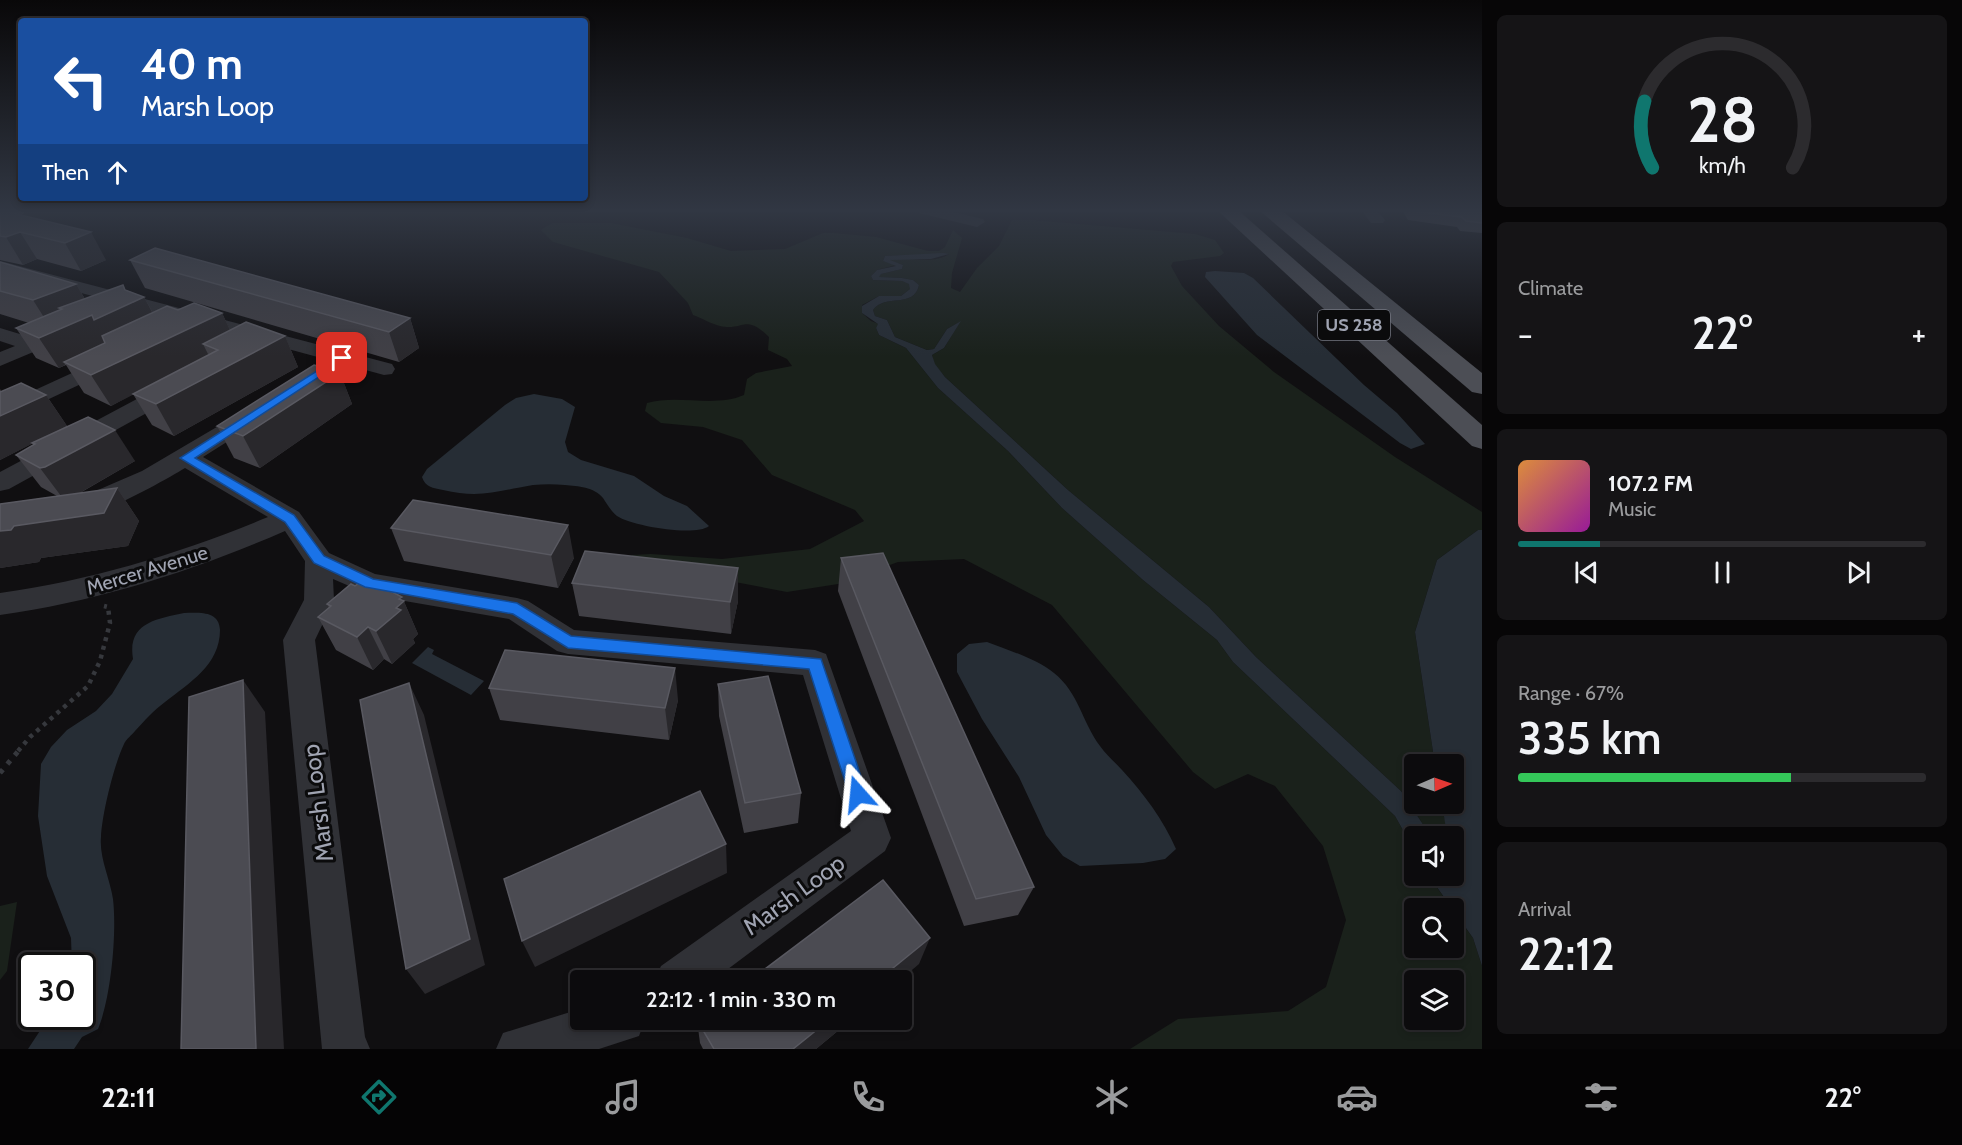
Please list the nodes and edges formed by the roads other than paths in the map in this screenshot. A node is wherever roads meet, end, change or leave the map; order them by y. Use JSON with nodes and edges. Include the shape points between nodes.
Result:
{"nodes":[{"id":1,"x":1281,"y":259,"type":"edge"},
{"id":2,"x":1308,"y":259,"type":"edge"},
{"id":3,"x":1328,"y":259,"type":"edge"},
{"id":4,"x":0,"y":266,"type":"edge"},
{"id":5,"x":139,"y":304,"type":"junction"},
{"id":6,"x":108,"y":316,"type":"edge"},
{"id":7,"x":196,"y":319,"type":"junction"},
{"id":8,"x":1402,"y":320,"type":"junction"},
{"id":9,"x":76,"y":328,"type":"edge"},
{"id":10,"x":0,"y":334,"type":"edge"},
{"id":11,"x":165,"y":334,"type":"edge"},
{"id":12,"x":265,"y":338,"type":"junction"},
{"id":13,"x":34,"y":345,"type":"junction"},
{"id":14,"x":124,"y":354,"type":"edge"},
{"id":15,"x":235,"y":354,"type":"edge"},
{"id":16,"x":342,"y":358,"type":"junction"},
{"id":17,"x":0,"y":360,"type":"edge"},
{"id":18,"x":384,"y":369,"type":"dead end"},
{"id":19,"x":194,"y":377,"type":"edge"},
{"id":20,"x":313,"y":377,"type":"edge"},
{"id":21,"x":1482,"y":386,"type":"edge"},
{"id":22,"x":274,"y":402,"type":"edge"},
{"id":23,"x":0,"y":415,"type":"edge"},
{"id":24,"x":1482,"y":440,"type":"edge"},
{"id":25,"x":186,"y":458,"type":"junction"},
{"id":26,"x":0,"y":483,"type":"edge"},
{"id":27,"x":65,"y":510,"type":"edge"},
{"id":28,"x":290,"y":518,"type":"junction"},
{"id":29,"x":319,"y":560,"type":"junction"},
{"id":30,"x":0,"y":604,"type":"edge"},
{"id":31,"x":691,"y":970,"type":"edge"},
{"id":32,"x":587,"y":1030,"type":"edge"},
{"id":33,"x":347,"y":1049,"type":"edge"},
{"id":34,"x":519,"y":1049,"type":"edge"}],
"edges":[{"from":1,"to":24,"type":"main road","number":"US 258"},
{"from":2,"to":8,"type":"main road"},
{"from":3,"to":8,"type":"main road","number":"US 258"},
{"from":4,"to":5,"type":"street"},
{"from":5,"to":6,"type":"street"},
{"from":5,"to":7,"type":"street"},
{"from":7,"to":11,"type":"street"},
{"from":7,"to":12,"type":"street"},
{"from":8,"to":21,"type":"main road","number":"US 258"},
{"from":9,"to":13,"type":"street"},
{"from":10,"to":13,"type":"street"},
{"from":12,"to":15,"type":"street"},
{"from":12,"to":16,"type":"street"},
{"from":13,"to":17,"type":"street"},
{"from":14,"to":23,"type":"street"},
{"from":16,"to":18,"type":"street"},
{"from":16,"to":20,"type":"street"},
{"from":19,"to":26,"type":"street"},
{"from":22,"to":25,"type":"street"},
{"from":25,"to":27,"type":"street","via":[[113,496]]},
{"from":25,"to":28,"type":"street"},
{"from":28,"to":29,"type":"street"},
{"from":28,"to":30,"type":"street","name":"Mercer Avenue","via":[[194,558],[133,578]]},
{"from":29,"to":31,"type":"street","name":"Marsh Loop","via":[[370,584],[517,609],[568,642],[815,663],[872,838]]},
{"from":29,"to":33,"type":"street","name":"Marsh Loop","via":[[319,600],[299,640],[343,1045]]},
{"from":32,"to":34,"type":"street"}]}
